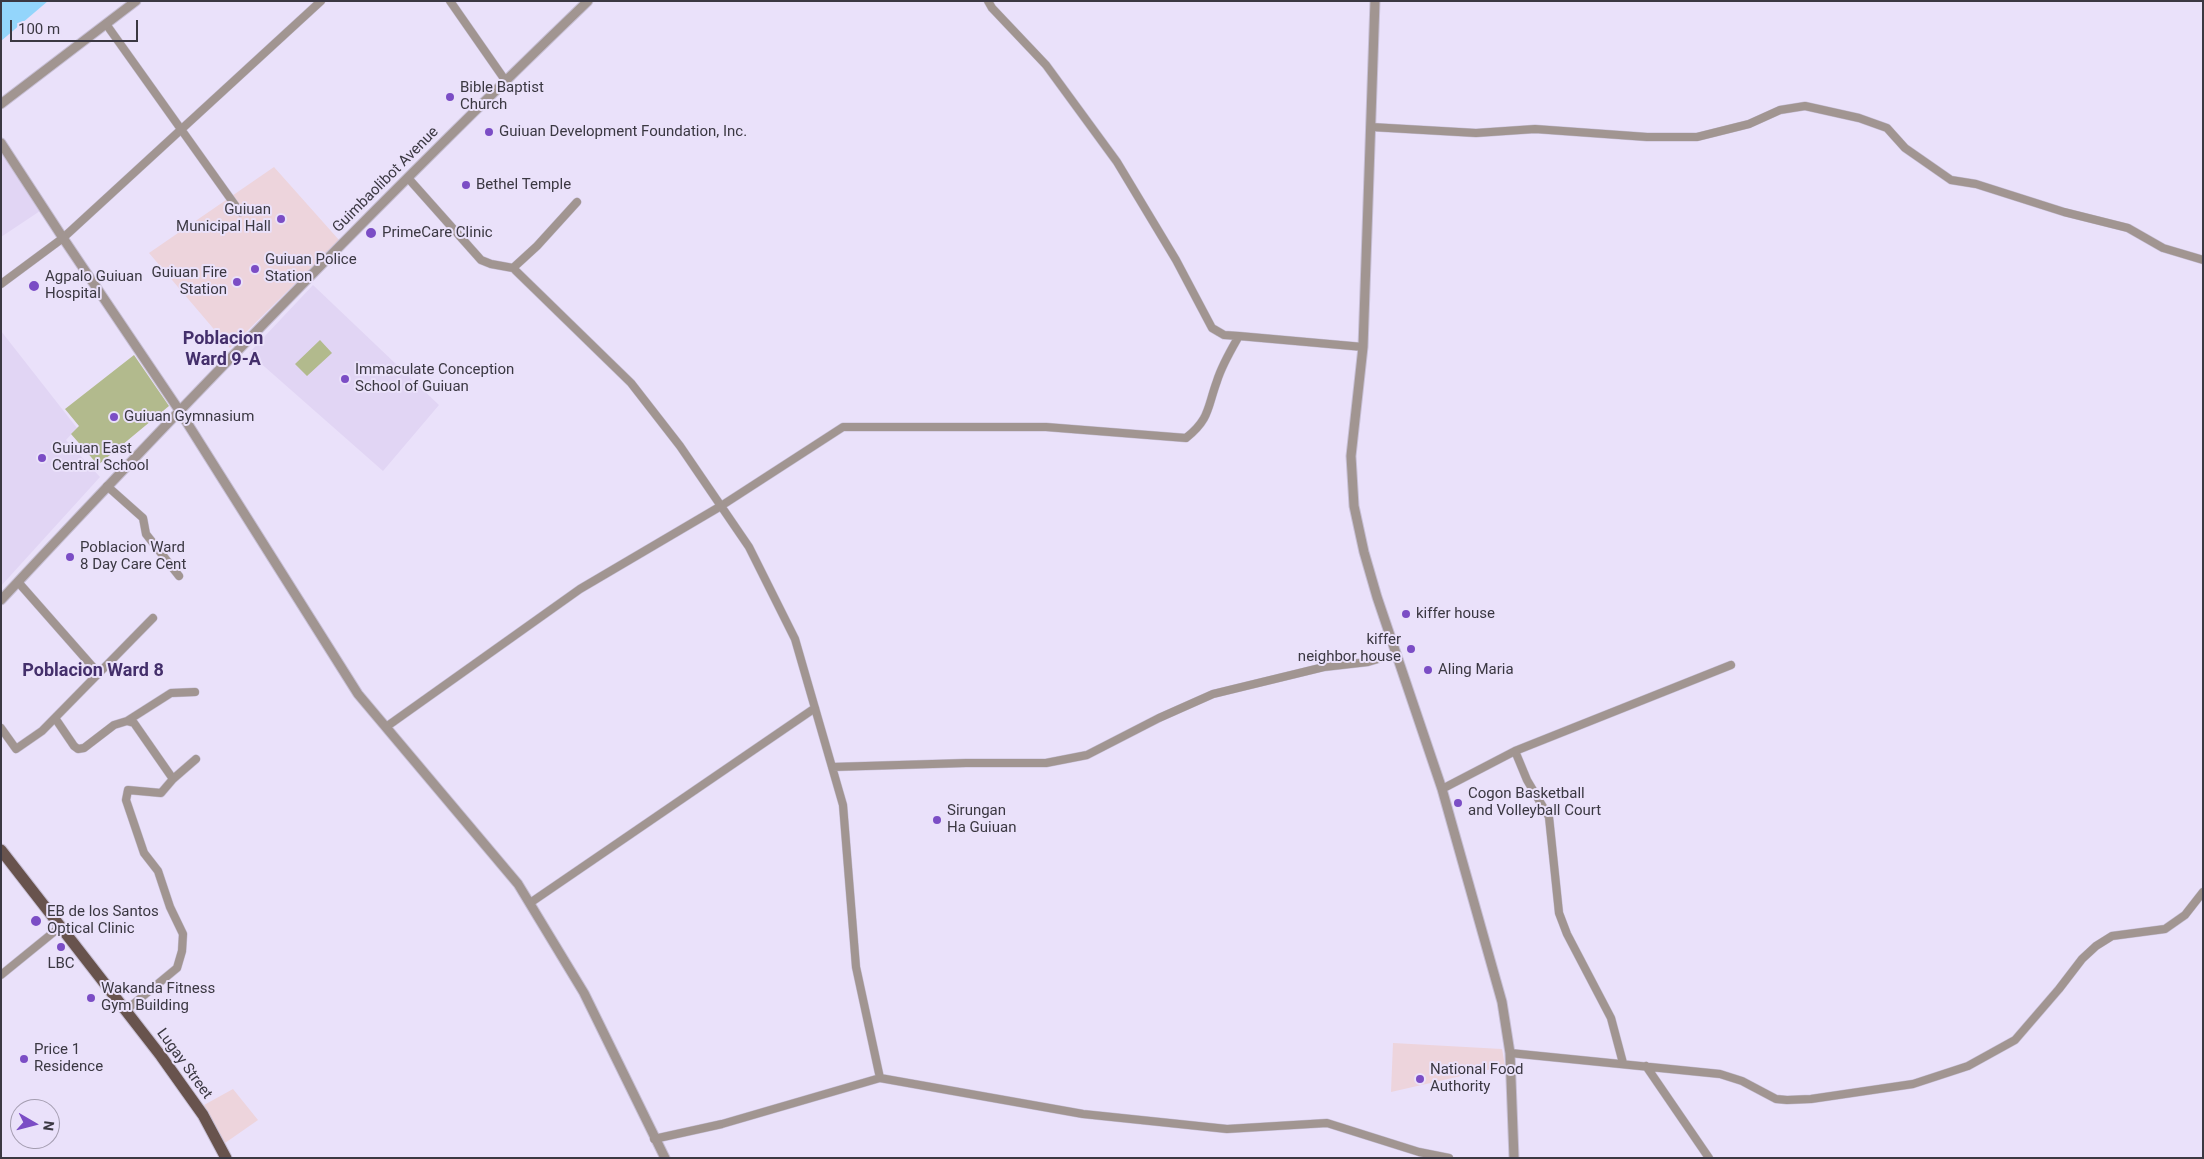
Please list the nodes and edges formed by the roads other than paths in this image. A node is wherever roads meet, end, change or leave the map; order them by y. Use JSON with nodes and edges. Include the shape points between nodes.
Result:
{"nodes":[{"id":1,"x":136,"y":1,"type":"edge"},
{"id":2,"x":321,"y":1,"type":"edge"},
{"id":3,"x":450,"y":1,"type":"edge"},
{"id":4,"x":588,"y":1,"type":"edge"},
{"id":5,"x":988,"y":1,"type":"edge"},
{"id":6,"x":1375,"y":1,"type":"edge"},
{"id":7,"x":106,"y":24,"type":"junction"},
{"id":8,"x":505,"y":80,"type":"junction"},
{"id":9,"x":1,"y":104,"type":"edge"},
{"id":10,"x":1371,"y":127,"type":"junction"},
{"id":11,"x":182,"y":128,"type":"junction"},
{"id":12,"x":1,"y":143,"type":"edge"},
{"id":13,"x":408,"y":178,"type":"junction"},
{"id":14,"x":577,"y":202,"type":"dead end"},
{"id":15,"x":240,"y":212,"type":"dead end"},
{"id":16,"x":62,"y":238,"type":"junction"},
{"id":17,"x":2203,"y":260,"type":"edge"},
{"id":18,"x":513,"y":268,"type":"junction"},
{"id":19,"x":1,"y":284,"type":"edge"},
{"id":20,"x":1224,"y":335,"type":"junction"},
{"id":21,"x":1239,"y":336,"type":"junction"},
{"id":22,"x":1362,"y":347,"type":"junction"},
{"id":23,"x":1230,"y":350,"type":"junction"},
{"id":24,"x":179,"y":410,"type":"junction"},
{"id":25,"x":108,"y":486,"type":"junction"},
{"id":26,"x":721,"y":506,"type":"junction"},
{"id":27,"x":179,"y":576,"type":"dead end"},
{"id":28,"x":18,"y":582,"type":"junction"},
{"id":29,"x":1,"y":600,"type":"edge"},
{"id":30,"x":153,"y":618,"type":"dead end"},
{"id":31,"x":1395,"y":654,"type":"junction"},
{"id":32,"x":1731,"y":664,"type":"dead end"},
{"id":33,"x":99,"y":674,"type":"junction"},
{"id":34,"x":195,"y":692,"type":"dead end"},
{"id":35,"x":815,"y":708,"type":"junction"},
{"id":36,"x":55,"y":718,"type":"junction"},
{"id":37,"x":127,"y":721,"type":"junction"},
{"id":38,"x":1,"y":728,"type":"edge"},
{"id":39,"x":386,"y":728,"type":"junction"},
{"id":40,"x":1515,"y":751,"type":"junction"},
{"id":41,"x":196,"y":759,"type":"dead end"},
{"id":42,"x":832,"y":767,"type":"junction"},
{"id":43,"x":173,"y":779,"type":"junction"},
{"id":44,"x":1442,"y":788,"type":"junction"},
{"id":45,"x":1,"y":850,"type":"edge"},
{"id":46,"x":2203,"y":892,"type":"edge"},
{"id":47,"x":530,"y":903,"type":"junction"},
{"id":48,"x":60,"y":927,"type":"junction"},
{"id":49,"x":1,"y":975,"type":"edge"},
{"id":50,"x":125,"y":1011,"type":"junction"},
{"id":51,"x":1510,"y":1053,"type":"junction"},
{"id":52,"x":1624,"y":1063,"type":"junction"},
{"id":53,"x":1646,"y":1066,"type":"junction"},
{"id":54,"x":880,"y":1078,"type":"junction"},
{"id":55,"x":654,"y":1139,"type":"junction"},
{"id":56,"x":226,"y":1158,"type":"edge"},
{"id":57,"x":665,"y":1158,"type":"edge"},
{"id":58,"x":1449,"y":1158,"type":"edge"},
{"id":59,"x":1514,"y":1158,"type":"edge"},
{"id":60,"x":1709,"y":1158,"type":"edge"}],
"edges":[{"from":1,"to":7,"type":"street"},
{"from":2,"to":11,"type":"street"},
{"from":3,"to":8,"type":"street"},
{"from":4,"to":8,"type":"street","name":"Guimbaolibot Avenue"},
{"from":5,"to":20,"type":"street","via":[[1046,64],[1117,162],[1176,260],[1212,328]]},
{"from":6,"to":10,"type":"street"},
{"from":7,"to":9,"type":"street"},
{"from":7,"to":11,"type":"street"},
{"from":8,"to":13,"type":"street","name":"Guimbaolibot Avenue"},
{"from":10,"to":17,"type":"street","via":[[1476,132],[1535,129],[1647,137],[1698,137],[1749,124],[1780,110],[1805,106],[1887,128],[1905,148],[1951,180],[1976,184],[2128,228],[2163,248]]},
{"from":10,"to":22,"type":"street"},
{"from":11,"to":15,"type":"street"},
{"from":11,"to":16,"type":"street"},
{"from":12,"to":16,"type":"street"},
{"from":13,"to":18,"type":"street","via":[[481,260]]},
{"from":13,"to":24,"type":"street","name":"Guimbaolibot Avenue"},
{"from":14,"to":18,"type":"street"},
{"from":16,"to":19,"type":"street"},
{"from":16,"to":24,"type":"street"},
{"from":18,"to":26,"type":"street","via":[[631,383]]},
{"from":20,"to":21,"type":"street"},
{"from":20,"to":23,"type":"street"},
{"from":21,"to":22,"type":"street"},
{"from":21,"to":23,"type":"street"},
{"from":22,"to":31,"type":"street","via":[[1351,456],[1354,506],[1364,552]]},
{"from":23,"to":26,"type":"street","via":[[1207,415],[1199,428],[1186,438],[1046,427],[843,427]]},
{"from":24,"to":25,"type":"street","name":"Guimbaolibot Avenue"},
{"from":24,"to":39,"type":"street","via":[[358,694]]},
{"from":25,"to":27,"type":"street","via":[[143,518],[146,534]]},
{"from":25,"to":28,"type":"street","name":"Guimbaolibot Avenue"},
{"from":26,"to":35,"type":"street","via":[[749,547],[795,640]]},
{"from":26,"to":39,"type":"street","via":[[580,589]]},
{"from":28,"to":29,"type":"street","name":"Guimbaolibot Avenue"},
{"from":28,"to":33,"type":"street"},
{"from":30,"to":33,"type":"street"},
{"from":31,"to":42,"type":"street","via":[[1212,694],[1087,755],[1046,763]]},
{"from":31,"to":44,"type":"street"},
{"from":32,"to":40,"type":"street"},
{"from":33,"to":36,"type":"street"},
{"from":34,"to":37,"type":"street","via":[[172,693]]},
{"from":35,"to":42,"type":"street"},
{"from":35,"to":47,"type":"street"},
{"from":36,"to":37,"type":"street","via":[[78,749],[114,725]]},
{"from":36,"to":38,"type":"street","via":[[16,749]]},
{"from":37,"to":43,"type":"street","via":[[134,723]]},
{"from":39,"to":47,"type":"street","via":[[518,884]]},
{"from":40,"to":44,"type":"street"},
{"from":40,"to":52,"type":"street","via":[[1527,780],[1549,817],[1559,913],[1566,934],[1611,1018]]},
{"from":41,"to":43,"type":"street"},
{"from":42,"to":54,"type":"street","via":[[843,805],[856,967]]},
{"from":43,"to":50,"type":"street","via":[[161,793],[128,790],[126,800],[144,853],[158,871],[183,934],[182,951],[177,968]]},
{"from":44,"to":51,"type":"street","via":[[1502,1002]]},
{"from":45,"to":48,"type":"main road","name":"Lugay Street"},
{"from":46,"to":53,"type":"street","via":[[2185,915],[2165,929],[2112,936],[2096,946],[2015,1040],[1968,1066],[1913,1084],[1787,1100],[1776,1099],[1742,1081],[1720,1074]]},
{"from":47,"to":55,"type":"street","via":[[584,992]]},
{"from":48,"to":49,"type":"street"},
{"from":48,"to":50,"type":"main road","name":"Lugay Street"},
{"from":50,"to":56,"type":"main road","name":"Lugay Street","via":[[203,1115]]},
{"from":51,"to":52,"type":"street"},
{"from":51,"to":59,"type":"street"},
{"from":52,"to":53,"type":"street"},
{"from":53,"to":60,"type":"street"},
{"from":54,"to":55,"type":"street","via":[[722,1124]]},
{"from":54,"to":58,"type":"street","via":[[1083,1114],[1227,1129],[1327,1123],[1419,1152]]},
{"from":55,"to":57,"type":"street"}]}
